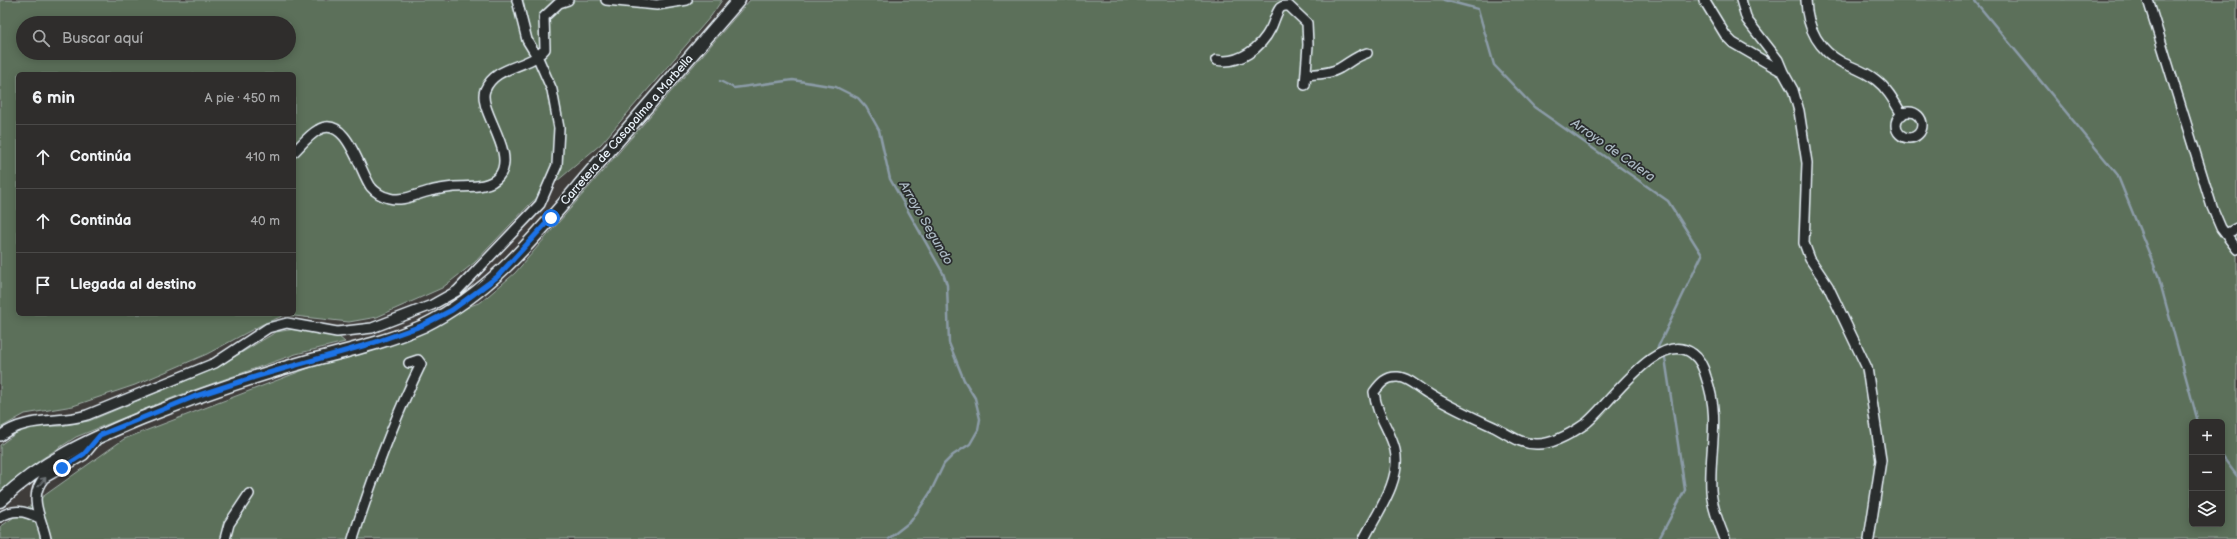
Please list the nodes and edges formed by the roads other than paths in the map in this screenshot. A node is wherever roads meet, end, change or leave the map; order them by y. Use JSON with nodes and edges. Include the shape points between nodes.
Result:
{"nodes":[{"id":1,"x":517,"y":0,"type":"edge"},
{"id":2,"x":568,"y":0,"type":"edge"},
{"id":3,"x":606,"y":0,"type":"edge"},
{"id":4,"x":688,"y":0,"type":"edge"},
{"id":5,"x":739,"y":0,"type":"edge"},
{"id":6,"x":1704,"y":0,"type":"edge"},
{"id":7,"x":1741,"y":0,"type":"edge"},
{"id":8,"x":1806,"y":0,"type":"edge"},
{"id":9,"x":2148,"y":0,"type":"edge"},
{"id":10,"x":1367,"y":53,"type":"dead end"},
{"id":11,"x":538,"y":58,"type":"junction"},
{"id":12,"x":1216,"y":60,"type":"dead end"},
{"id":13,"x":1783,"y":72,"type":"junction"},
{"id":14,"x":1306,"y":75,"type":"junction"},
{"id":15,"x":1305,"y":86,"type":"dead end"},
{"id":16,"x":1902,"y":115,"type":"dead end"},
{"id":17,"x":296,"y":150,"type":"edge"},
{"id":18,"x":2237,"y":228,"type":"edge"},
{"id":19,"x":2226,"y":234,"type":"junction"},
{"id":20,"x":2237,"y":249,"type":"edge"},
{"id":21,"x":410,"y":363,"type":"dead end"},
{"id":22,"x":100,"y":435,"type":"junction"},
{"id":23,"x":0,"y":436,"type":"edge"},
{"id":24,"x":250,"y":494,"type":"dead end"},
{"id":25,"x":0,"y":501,"type":"edge"},
{"id":26,"x":0,"y":517,"type":"edge"},
{"id":27,"x":39,"y":518,"type":"junction"},
{"id":28,"x":46,"y":539,"type":"edge"},
{"id":29,"x":225,"y":539,"type":"edge"},
{"id":30,"x":353,"y":539,"type":"edge"},
{"id":31,"x":1364,"y":539,"type":"edge"},
{"id":32,"x":1725,"y":539,"type":"edge"},
{"id":33,"x":1869,"y":539,"type":"edge"}],
"edges":[{"from":1,"to":11,"type":"street","via":[[527,40]]},
{"from":2,"to":11,"type":"street","via":[[550,10],[544,17],[545,49]]},
{"from":3,"to":4,"type":"street","via":[[657,5]]},
{"from":5,"to":22,"type":"main road","name":"Carretera de Casapalma a Marbella","via":[[520,254],[497,277],[470,298],[421,326],[196,396]]},
{"from":6,"to":13,"type":"street","via":[[1733,43]]},
{"from":7,"to":13,"type":"street","via":[[1748,20],[1778,60]]},
{"from":8,"to":16,"type":"street","via":[[1810,27],[1821,47],[1877,81],[1890,95]]},
{"from":9,"to":19,"type":"street","via":[[2212,207]]},
{"from":10,"to":14,"type":"street","via":[[1358,55],[1339,69]]},
{"from":11,"to":17,"type":"street","via":[[500,72],[484,92],[484,106],[500,139],[503,164],[500,175],[493,181],[482,185],[430,191],[405,198],[390,198],[371,188],[350,143],[336,128],[320,128]]},
{"from":11,"to":23,"type":"street","via":[[552,90],[559,128],[557,165],[540,204],[457,291],[432,305],[372,328],[337,332],[287,323],[268,328],[215,363],[87,416],[72,420],[27,422]]},
{"from":12,"to":14,"type":"street","via":[[1224,62],[1244,57],[1258,46],[1269,32],[1280,9],[1289,6],[1307,24]]},
{"from":13,"to":33,"type":"street","via":[[1793,90],[1804,137],[1807,163],[1804,243],[1810,259],[1828,286],[1867,368],[1881,460]]},
{"from":14,"to":15,"type":"street"},
{"from":18,"to":19,"type":"street"},
{"from":19,"to":20,"type":"street"},
{"from":21,"to":30,"type":"street","via":[[418,360],[421,364],[376,466]]},
{"from":22,"to":25,"type":"main road","name":"Carretera de Casapalma a Marbella","via":[[35,471]]},
{"from":27,"to":22,"type":"street","one_way":true,"via":[[35,500],[39,484],[44,478],[84,454]]},
{"from":24,"to":29,"type":"street","via":[[229,524]]},
{"from":26,"to":27,"type":"street","via":[[21,511]]},
{"from":27,"to":28,"type":"street"},
{"from":31,"to":32,"type":"street","via":[[1390,487],[1396,462],[1395,449],[1376,409],[1374,392],[1384,380],[1404,379],[1472,418],[1526,443],[1550,443],[1585,424],[1640,368],[1658,354],[1681,348],[1694,354],[1710,387],[1715,417],[1711,490]]}]}
